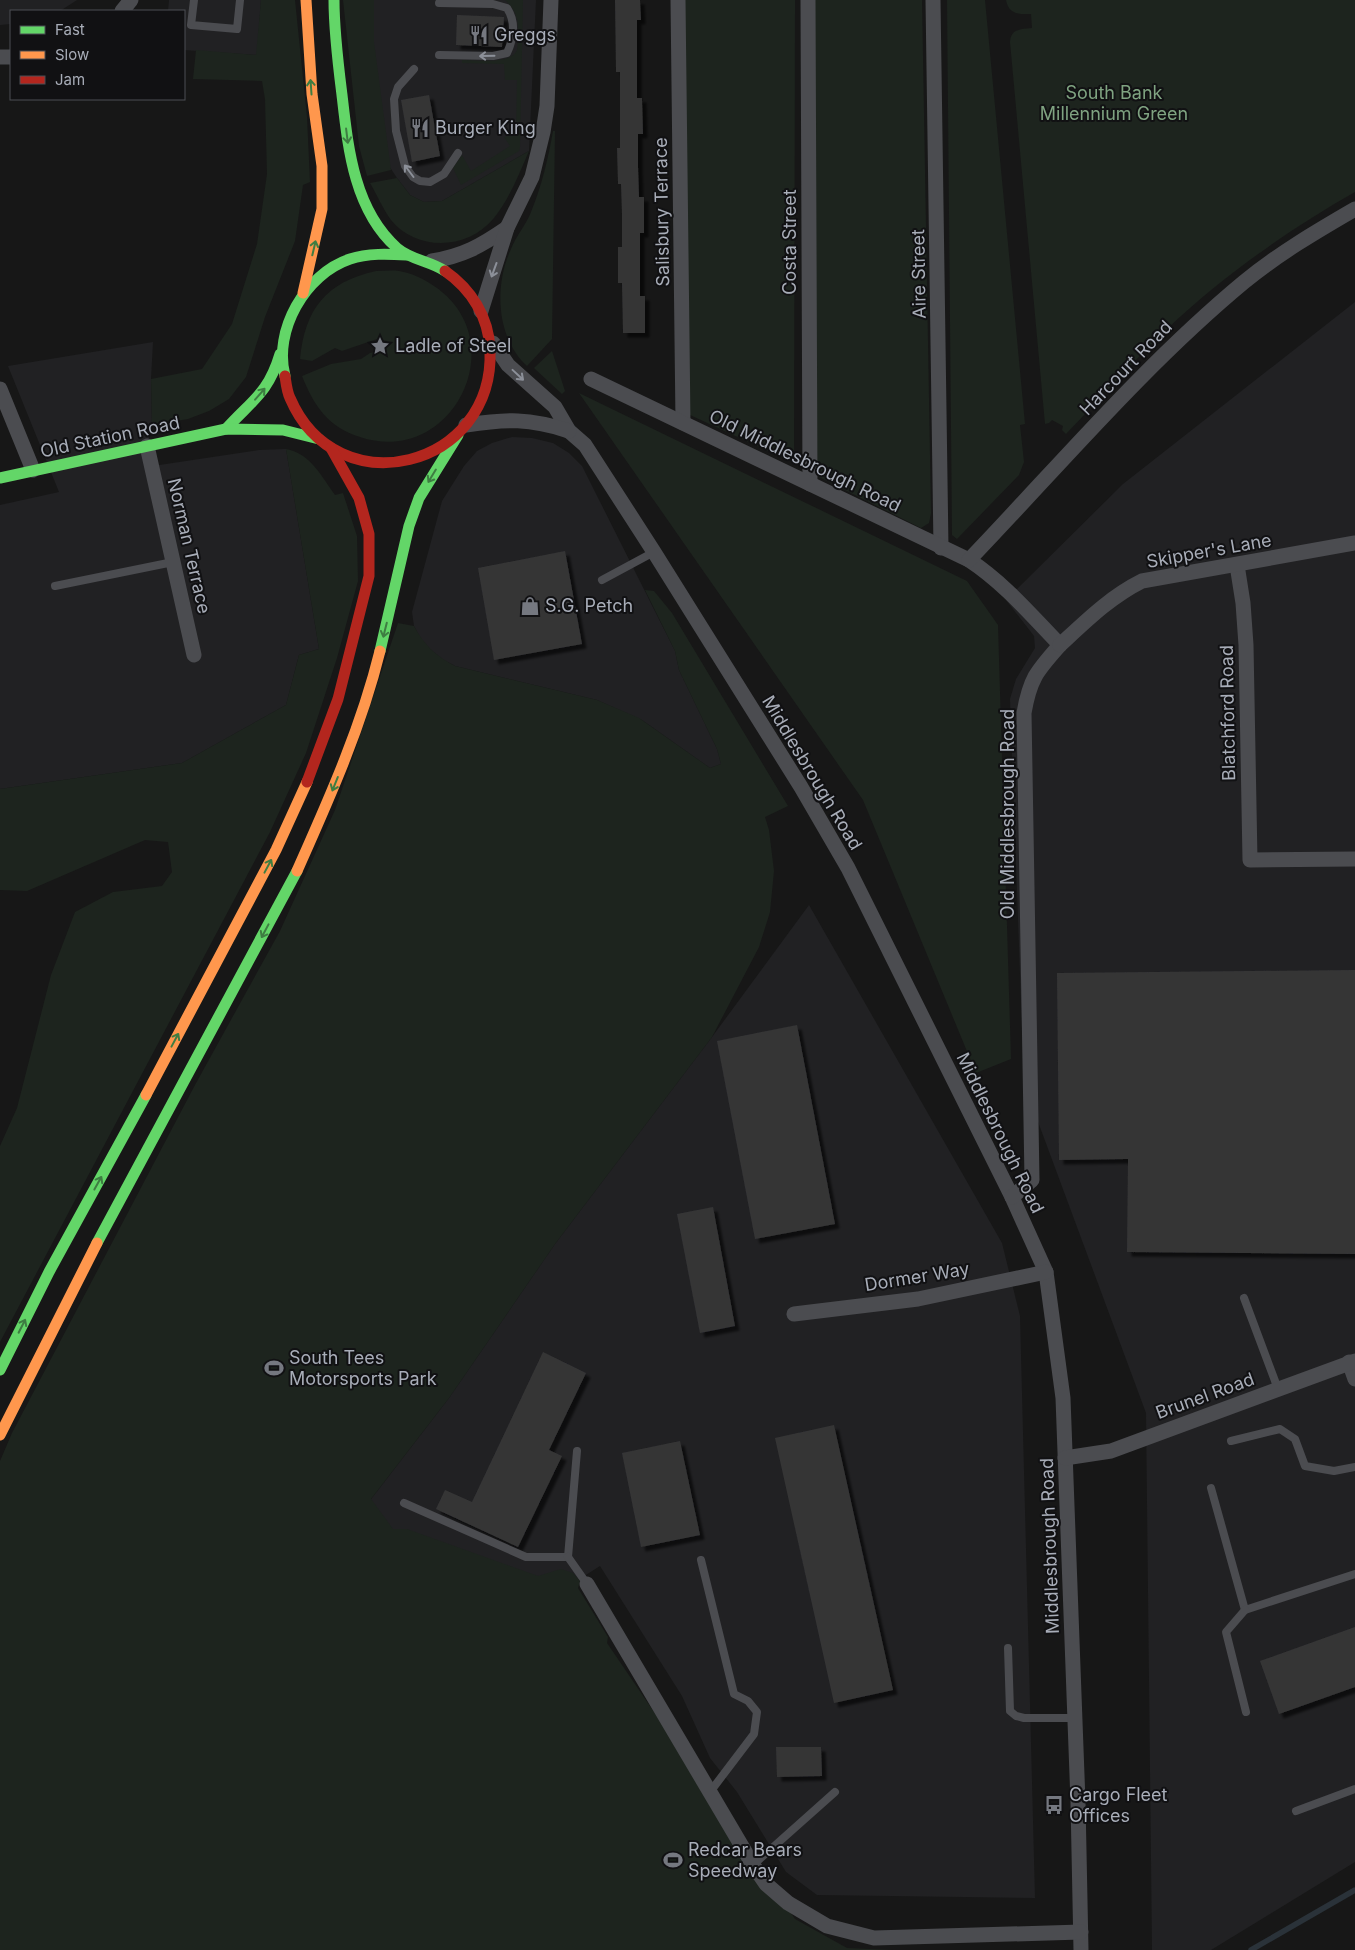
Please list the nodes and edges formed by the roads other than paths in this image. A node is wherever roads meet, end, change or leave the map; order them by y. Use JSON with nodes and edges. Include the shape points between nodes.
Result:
{"nodes":[{"id":1,"x":131,"y":0,"type":"edge"},
{"id":2,"x":194,"y":0,"type":"edge"},
{"id":3,"x":240,"y":0,"type":"edge"},
{"id":4,"x":306,"y":0,"type":"edge"},
{"id":5,"x":334,"y":0,"type":"edge"},
{"id":6,"x":551,"y":0,"type":"edge"},
{"id":7,"x":678,"y":0,"type":"edge"},
{"id":8,"x":808,"y":0,"type":"edge"},
{"id":9,"x":933,"y":0,"type":"edge"},
{"id":10,"x":439,"y":3,"type":"dead end"},
{"id":11,"x":123,"y":10,"type":"edge"},
{"id":12,"x":439,"y":55,"type":"dead end"},
{"id":13,"x":414,"y":69,"type":"dead end"},
{"id":14,"x":458,"y":153,"type":"dead end"},
{"id":15,"x":1355,"y":209,"type":"edge"},
{"id":16,"x":507,"y":228,"type":"junction"},
{"id":17,"x":407,"y":255,"type":"junction"},
{"id":18,"x":429,"y":262,"type":"junction"},
{"id":19,"x":302,"y":295,"type":"junction"},
{"id":20,"x":480,"y":311,"type":"junction"},
{"id":21,"x":490,"y":336,"type":"junction"},
{"id":22,"x":281,"y":351,"type":"junction"},
{"id":23,"x":591,"y":379,"type":"dead end"},
{"id":24,"x":0,"y":389,"type":"edge"},
{"id":25,"x":683,"y":423,"type":"junction"},
{"id":26,"x":226,"y":429,"type":"junction"},
{"id":27,"x":462,"y":430,"type":"junction"},
{"id":28,"x":569,"y":431,"type":"junction"},
{"id":29,"x":319,"y":439,"type":"junction"},
{"id":30,"x":147,"y":446,"type":"junction"},
{"id":31,"x":331,"y":448,"type":"junction"},
{"id":32,"x":33,"y":470,"type":"junction"},
{"id":33,"x":0,"y":478,"type":"edge"},
{"id":34,"x":810,"y":484,"type":"junction"},
{"id":35,"x":1355,"y":544,"type":"edge"},
{"id":36,"x":941,"y":548,"type":"junction"},
{"id":37,"x":654,"y":552,"type":"junction"},
{"id":38,"x":969,"y":560,"type":"junction"},
{"id":39,"x":173,"y":562,"type":"junction"},
{"id":40,"x":1237,"y":565,"type":"junction"},
{"id":41,"x":602,"y":580,"type":"dead end"},
{"id":42,"x":55,"y":586,"type":"dead end"},
{"id":43,"x":1060,"y":645,"type":"junction"},
{"id":44,"x":194,"y":655,"type":"dead end"},
{"id":45,"x":1355,"y":859,"type":"edge"},
{"id":46,"x":1012,"y":1198,"type":"junction"},
{"id":47,"x":1046,"y":1272,"type":"junction"},
{"id":48,"x":1244,"y":1298,"type":"dead end"},
{"id":49,"x":794,"y":1314,"type":"dead end"},
{"id":50,"x":1352,"y":1361,"type":"edge"},
{"id":51,"x":0,"y":1370,"type":"edge"},
{"id":52,"x":1355,"y":1379,"type":"edge"},
{"id":53,"x":1278,"y":1389,"type":"junction"},
{"id":54,"x":0,"y":1435,"type":"edge"},
{"id":55,"x":1231,"y":1441,"type":"dead end"},
{"id":56,"x":578,"y":1451,"type":"dead end"},
{"id":57,"x":1065,"y":1458,"type":"junction"},
{"id":58,"x":1355,"y":1467,"type":"edge"},
{"id":59,"x":1211,"y":1488,"type":"dead end"},
{"id":60,"x":404,"y":1503,"type":"dead end"},
{"id":61,"x":568,"y":1557,"type":"junction"},
{"id":62,"x":702,"y":1560,"type":"dead end"},
{"id":63,"x":1355,"y":1574,"type":"edge"},
{"id":64,"x":587,"y":1584,"type":"joint"},
{"id":65,"x":1245,"y":1610,"type":"junction"},
{"id":66,"x":1008,"y":1648,"type":"dead end"},
{"id":67,"x":1246,"y":1712,"type":"dead end"},
{"id":68,"x":1075,"y":1718,"type":"junction"},
{"id":69,"x":1355,"y":1790,"type":"edge"},
{"id":70,"x":710,"y":1792,"type":"junction"},
{"id":71,"x":835,"y":1792,"type":"dead end"},
{"id":72,"x":1296,"y":1811,"type":"dead end"},
{"id":73,"x":753,"y":1865,"type":"junction"},
{"id":74,"x":1081,"y":1932,"type":"junction"},
{"id":75,"x":1081,"y":1950,"type":"edge"}],
"edges":[{"from":1,"to":11,"type":"street"},
{"from":2,"to":3,"type":"lane","via":[[191,25],[238,29]]},
{"from":19,"to":4,"type":"main road","one_way":true,"via":[[322,209],[322,166],[312,94]]},
{"from":5,"to":17,"type":"main road","one_way":true,"via":[[334,33],[348,152],[356,182],[377,225]]},
{"from":6,"to":16,"type":"street","via":[[543,132],[532,177]]},
{"from":7,"to":25,"type":"street","name":"Salisbury Terrace"},
{"from":8,"to":34,"type":"street","name":"Costa Street"},
{"from":9,"to":36,"type":"street","name":"Aire Street"},
{"from":10,"to":12,"type":"lane","one_way":true,"via":[[493,4],[507,8],[512,17],[513,33],[513,41],[506,53],[493,56]]},
{"from":14,"to":13,"type":"lane","one_way":true,"via":[[444,174],[430,182],[413,178],[404,166],[396,131],[394,99],[398,87]]},
{"from":15,"to":38,"type":"street","name":"Harcourt Road","via":[[1246,281],[1191,328],[1155,362]]},
{"from":16,"to":18,"type":"street","via":[[473,250]]},
{"from":16,"to":20,"type":"street","one_way":true},
{"from":17,"to":18,"type":"main road"},
{"from":17,"to":19,"type":"main road","via":[[377,253],[349,260],[323,274]]},
{"from":18,"to":20,"type":"main road","via":[[449,273],[466,289]]},
{"from":19,"to":22,"type":"main road","via":[[288,321]]},
{"from":20,"to":21,"type":"main road"},
{"from":21,"to":27,"type":"main road","via":[[492,363],[487,389],[476,414]]},
{"from":21,"to":28,"type":"street","name":"Middlesbrough Road","one_way":true,"via":[[508,365],[556,407]]},
{"from":26,"to":22,"type":"main road","one_way":true,"via":[[262,393]]},
{"from":22,"to":29,"type":"main road","via":[[282,376],[290,400],[302,421]]},
{"from":23,"to":25,"type":"street","name":"Old Middlesbrough Road"},
{"from":24,"to":32,"type":"street"},
{"from":25,"to":34,"type":"street","name":"Old Middlesbrough Road"},
{"from":26,"to":29,"type":"main road","name":"Old Station Road","via":[[283,430]]},
{"from":26,"to":30,"type":"main road","name":"Old Station Road"},
{"from":27,"to":28,"type":"street","name":"Middlesbrough Road","via":[[501,420],[522,420]]},
{"from":27,"to":31,"type":"main road","via":[[436,451],[410,461],[383,464],[356,459]]},
{"from":27,"to":54,"type":"main road","one_way":true,"via":[[419,498],[409,526],[371,688],[318,826],[295,875],[83,1268]]},
{"from":28,"to":37,"type":"street","name":"Middlesbrough Road","via":[[585,445]]},
{"from":29,"to":31,"type":"main road"},
{"from":30,"to":32,"type":"main road","name":"Old Station Road"},
{"from":30,"to":39,"type":"street","name":"Norman Terrace"},
{"from":51,"to":31,"type":"main road","one_way":true,"via":[[49,1272],[276,850],[310,777],[338,699],[369,576],[369,534],[359,498]]},
{"from":32,"to":33,"type":"main road","name":"Old Station Road"},
{"from":34,"to":36,"type":"street","name":"Old Middlesbrough Road"},
{"from":35,"to":40,"type":"street","name":"Skipper's Lane"},
{"from":36,"to":38,"type":"street","name":"Old Middlesbrough Road"},
{"from":37,"to":41,"type":"lane"},
{"from":37,"to":46,"type":"street","name":"Middlesbrough Road","via":[[848,868]]},
{"from":38,"to":43,"type":"street","name":"Old Middlesbrough Road","via":[[1006,590]]},
{"from":39,"to":42,"type":"lane"},
{"from":39,"to":44,"type":"street","name":"Norman Terrace"},
{"from":40,"to":43,"type":"street","name":"Skipper's Lane","via":[[1142,581],[1100,607]]},
{"from":40,"to":45,"type":"street","name":"Blatchford Road","via":[[1244,603],[1246,645],[1250,860]]},
{"from":43,"to":46,"type":"street","name":"Old Middlesbrough Road","via":[[1036,672],[1024,714],[1032,1180]]},
{"from":46,"to":47,"type":"street","name":"Middlesbrough Road"},
{"from":47,"to":49,"type":"street","name":"Dormer Way","via":[[918,1298]]},
{"from":47,"to":57,"type":"street","name":"Middlesbrough Road","via":[[1063,1398]]},
{"from":48,"to":53,"type":"lane"},
{"from":50,"to":52,"type":"street"},
{"from":50,"to":53,"type":"street","name":"Brunel Road"},
{"from":53,"to":57,"type":"street","name":"Brunel Road","via":[[1111,1451]]},
{"from":55,"to":58,"type":"lane","via":[[1280,1428],[1295,1439],[1305,1466],[1334,1471]]},
{"from":56,"to":61,"type":"lane"},
{"from":57,"to":68,"type":"street","name":"Middlesbrough Road"},
{"from":59,"to":65,"type":"lane"},
{"from":60,"to":61,"type":"lane","via":[[526,1556]]},
{"from":61,"to":64,"type":"lane"},
{"from":62,"to":70,"type":"lane","via":[[734,1694],[748,1701],[758,1712],[754,1734]]},
{"from":63,"to":65,"type":"lane"},
{"from":64,"to":70,"type":"street"},
{"from":65,"to":67,"type":"lane","via":[[1226,1632]]},
{"from":66,"to":68,"type":"lane","via":[[1010,1711],[1024,1718]]},
{"from":68,"to":74,"type":"street","name":"Middlesbrough Road"},
{"from":69,"to":72,"type":"lane"},
{"from":70,"to":73,"type":"street"},
{"from":71,"to":73,"type":"lane"},
{"from":73,"to":74,"type":"street","via":[[766,1884],[788,1903],[828,1926],[874,1938]]},
{"from":74,"to":75,"type":"street","name":"Middlesbrough Road"}]}
